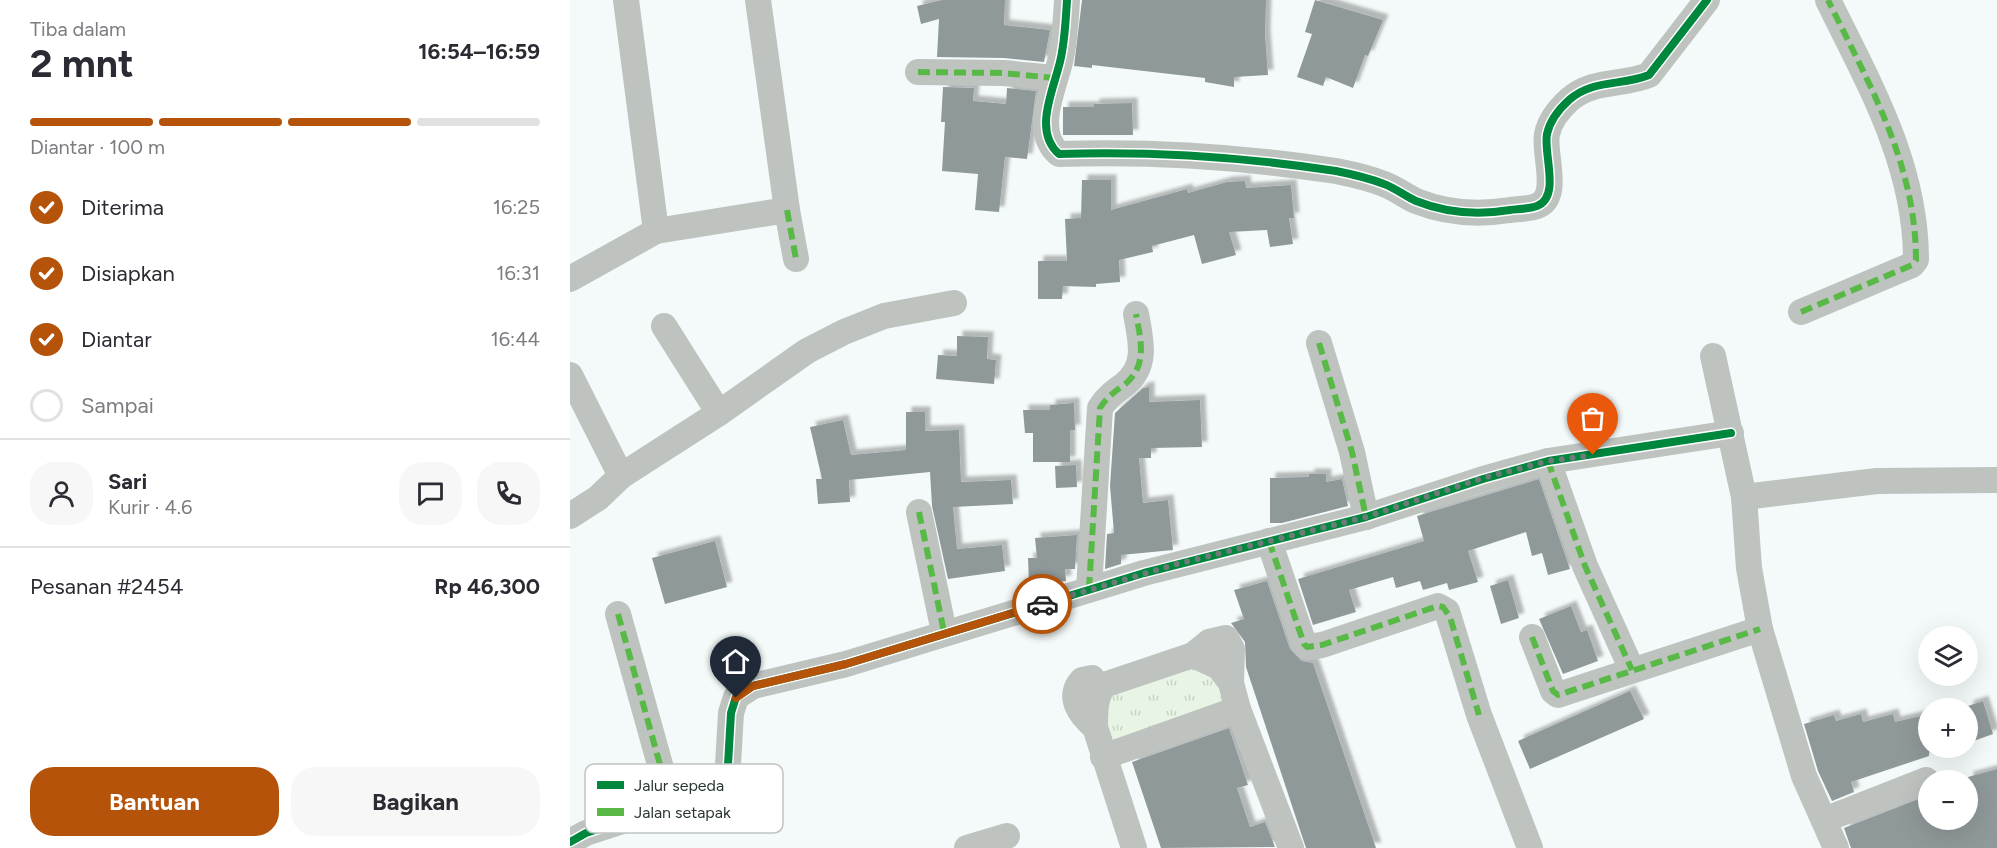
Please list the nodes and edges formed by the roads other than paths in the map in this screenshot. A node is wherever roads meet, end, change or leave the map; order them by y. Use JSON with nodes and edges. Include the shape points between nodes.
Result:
{"nodes":[{"id":1,"x":626,"y":0,"type":"edge"},
{"id":2,"x":758,"y":0,"type":"edge"},
{"id":3,"x":1067,"y":0,"type":"edge"},
{"id":4,"x":1707,"y":0,"type":"edge"},
{"id":5,"x":1827,"y":0,"type":"edge"},
{"id":6,"x":918,"y":72,"type":"dead end"},
{"id":7,"x":1054,"y":78,"type":"junction"},
{"id":8,"x":787,"y":210,"type":"junction"},
{"id":9,"x":656,"y":231,"type":"junction"},
{"id":10,"x":796,"y":259,"type":"dead end"},
{"id":11,"x":570,"y":279,"type":"edge"},
{"id":12,"x":954,"y":303,"type":"dead end"},
{"id":13,"x":1801,"y":312,"type":"dead end"},
{"id":14,"x":1136,"y":314,"type":"dead end"},
{"id":15,"x":664,"y":327,"type":"dead end"},
{"id":16,"x":1319,"y":343,"type":"dead end"},
{"id":17,"x":1713,"y":356,"type":"dead end"},
{"id":18,"x":570,"y":375,"type":"edge"},
{"id":19,"x":719,"y":413,"type":"junction"},
{"id":20,"x":1731,"y":433,"type":"junction"},
{"id":21,"x":1548,"y":461,"type":"junction"},
{"id":22,"x":621,"y":476,"type":"junction"},
{"id":23,"x":1997,"y":480,"type":"edge"},
{"id":24,"x":1743,"y":497,"type":"junction"},
{"id":25,"x":919,"y":512,"type":"dead end"},
{"id":26,"x":570,"y":516,"type":"edge"},
{"id":27,"x":1366,"y":517,"type":"junction"},
{"id":28,"x":1269,"y":542,"type":"junction"},
{"id":29,"x":1089,"y":589,"type":"junction"},
{"id":30,"x":618,"y":615,"type":"dead end"},
{"id":31,"x":1760,"y":629,"type":"junction"},
{"id":32,"x":944,"y":632,"type":"junction"},
{"id":33,"x":1532,"y":637,"type":"dead end"},
{"id":34,"x":1632,"y":670,"type":"junction"},
{"id":35,"x":1238,"y":710,"type":"junction"},
{"id":36,"x":1103,"y":757,"type":"junction"},
{"id":37,"x":660,"y":764,"type":"edge"},
{"id":38,"x":728,"y":764,"type":"edge"},
{"id":39,"x":1918,"y":783,"type":"edge"},
{"id":40,"x":1824,"y":820,"type":"junction"},
{"id":41,"x":586,"y":833,"type":"edge"},
{"id":42,"x":570,"y":842,"type":"edge"},
{"id":43,"x":1134,"y":848,"type":"edge"},
{"id":44,"x":1291,"y":848,"type":"edge"},
{"id":45,"x":1530,"y":848,"type":"edge"},
{"id":46,"x":1836,"y":848,"type":"edge"}],
"edges":[{"from":1,"to":9,"type":"street"},
{"from":2,"to":8,"type":"street"},
{"from":3,"to":7,"type":"street","via":[[1062,54]]},
{"from":4,"to":7,"type":"street","via":[[1649,75],[1593,85],[1553,116],[1547,136],[1546,199],[1538,206],[1497,212],[1458,213],[1417,201],[1385,184],[1339,172],[1249,159],[1136,152],[1059,154],[1048,142],[1046,118]]},
{"from":5,"to":13,"type":"street","via":[[1879,104],[1906,174],[1916,260],[1912,266]]},
{"from":6,"to":7,"type":"street"},
{"from":8,"to":9,"type":"street"},
{"from":8,"to":10,"type":"street"},
{"from":9,"to":11,"type":"street"},
{"from":12,"to":19,"type":"street","via":[[884,316],[844,332],[807,351]]},
{"from":14,"to":29,"type":"street","via":[[1141,357],[1138,370],[1100,408]]},
{"from":15,"to":19,"type":"street"},
{"from":16,"to":27,"type":"street","via":[[1352,452]]},
{"from":17,"to":20,"type":"street"},
{"from":18,"to":22,"type":"street"},
{"from":19,"to":22,"type":"street"},
{"from":20,"to":21,"type":"street"},
{"from":20,"to":24,"type":"street"},
{"from":21,"to":27,"type":"street"},
{"from":21,"to":34,"type":"street","via":[[1585,566]]},
{"from":22,"to":26,"type":"street","via":[[598,498]]},
{"from":23,"to":24,"type":"street","via":[[1877,481]]},
{"from":24,"to":31,"type":"street","via":[[1749,568]]},
{"from":25,"to":32,"type":"street"},
{"from":27,"to":28,"type":"street"},
{"from":28,"to":29,"type":"street"},
{"from":28,"to":45,"type":"street","via":[[1308,647],[1438,606],[1447,611],[1479,715]]},
{"from":29,"to":32,"type":"street"},
{"from":30,"to":37,"type":"street"},
{"from":31,"to":34,"type":"street"},
{"from":31,"to":40,"type":"street","via":[[1789,732]]},
{"from":32,"to":38,"type":"street","via":[[857,661],[744,690],[736,698],[731,713]]},
{"from":33,"to":34,"type":"street","via":[[1553,692],[1558,695]]},
{"from":35,"to":36,"type":"street"},
{"from":35,"to":36,"type":"street","via":[[1231,683],[1220,667],[1193,655],[1100,690],[1095,727]]},
{"from":35,"to":44,"type":"street"},
{"from":36,"to":43,"type":"street"},
{"from":39,"to":40,"type":"street"},
{"from":40,"to":46,"type":"street"},
{"from":41,"to":42,"type":"street"}]}
